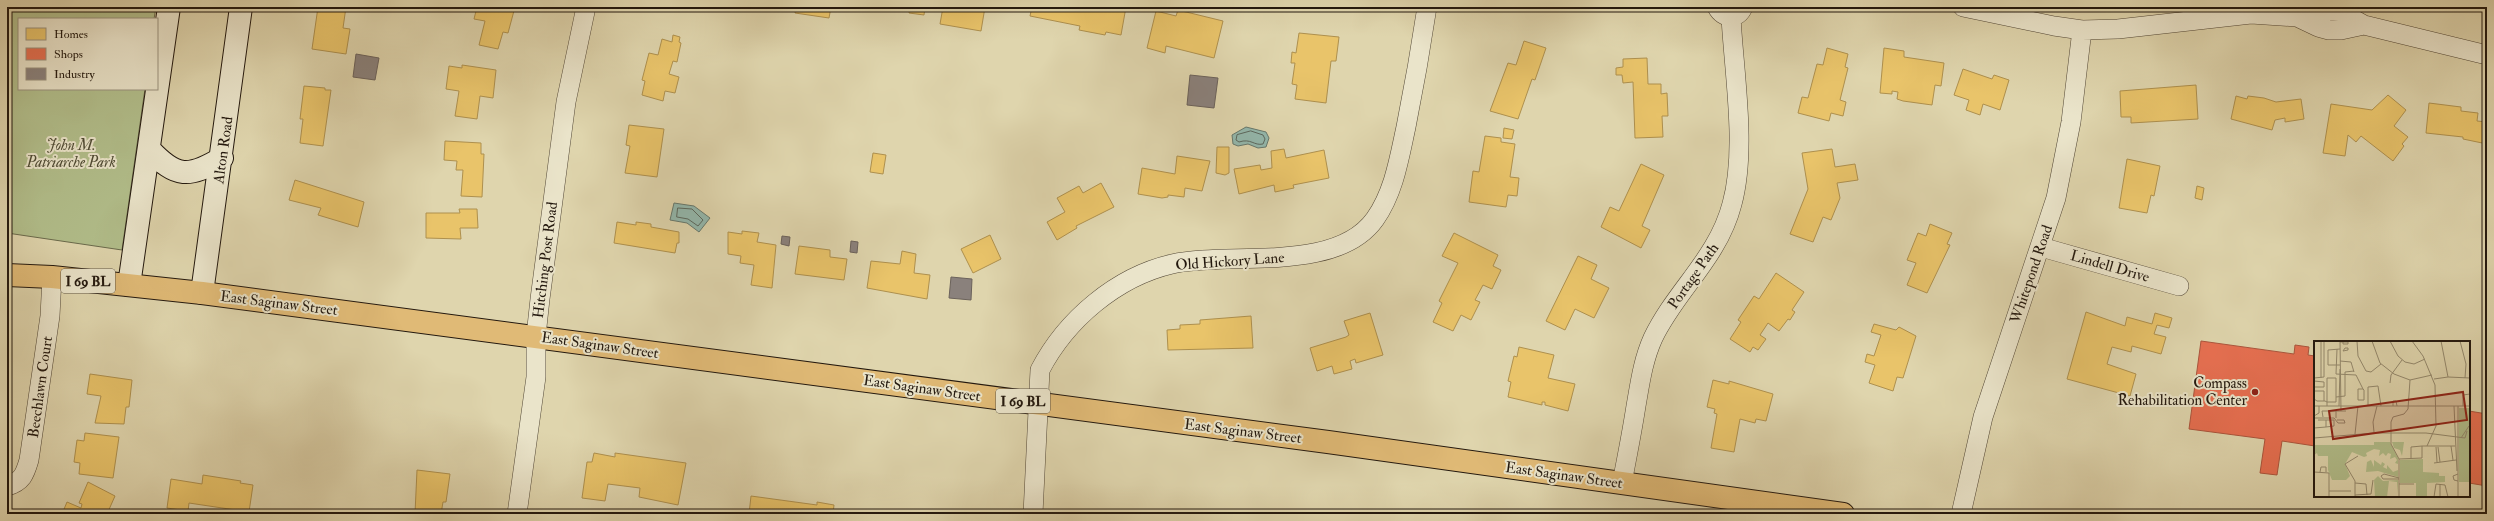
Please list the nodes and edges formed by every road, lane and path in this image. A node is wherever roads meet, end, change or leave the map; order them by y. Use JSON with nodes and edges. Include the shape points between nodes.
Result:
{"nodes":[{"id":1,"x":169,"y":7,"type":"edge"},
{"id":2,"x":241,"y":7,"type":"edge"},
{"id":3,"x":586,"y":7,"type":"edge"},
{"id":4,"x":1427,"y":7,"type":"edge"},
{"id":5,"x":1963,"y":7,"type":"edge"},
{"id":6,"x":1730,"y":10,"type":"edge"},
{"id":7,"x":2082,"y":30,"type":"junction"},
{"id":8,"x":2487,"y":55,"type":"edge"},
{"id":9,"x":158,"y":90,"type":"edge"},
{"id":10,"x":158,"y":90,"type":"edge"},
{"id":11,"x":150,"y":150,"type":"junction"},
{"id":12,"x":222,"y":158,"type":"junction"},
{"id":13,"x":2041,"y":247,"type":"junction"},
{"id":14,"x":7,"y":270,"type":"edge"},
{"id":15,"x":7,"y":275,"type":"edge"},
{"id":16,"x":49,"y":277,"type":"junction"},
{"id":17,"x":129,"y":285,"type":"junction"},
{"id":18,"x":2179,"y":286,"type":"dead end"},
{"id":19,"x":202,"y":293,"type":"junction"},
{"id":20,"x":536,"y":336,"type":"junction"},
{"id":21,"x":1039,"y":403,"type":"junction"},
{"id":22,"x":1622,"y":483,"type":"junction"},
{"id":23,"x":7,"y":486,"type":"edge"},
{"id":24,"x":517,"y":514,"type":"edge"},
{"id":25,"x":1033,"y":514,"type":"edge"},
{"id":26,"x":1843,"y":514,"type":"edge"},
{"id":27,"x":1961,"y":514,"type":"edge"}],
"edges":[{"from":1,"to":9,"type":"street"},
{"from":2,"to":12,"type":"street","name":"Alton Road"},
{"from":3,"to":20,"type":"street","name":"Hitching Post Road","via":[[566,102]]},
{"from":4,"to":21,"type":"street","name":"Old Hickory Lane","via":[[1415,84],[1397,168],[1387,198],[1374,220],[1352,240],[1310,255],[1173,264],[1147,272],[1120,285],[1091,306],[1049,354],[1040,370]]},
{"from":5,"to":7,"type":"street"},
{"from":6,"to":22,"type":"street","name":"Portage Path","via":[[1738,120],[1738,168],[1733,203],[1724,229],[1711,254],[1668,312],[1653,339],[1643,365]]},
{"from":7,"to":8,"type":"street","via":[[2118,29],[2250,14],[2297,17],[2307,12],[2329,10],[2348,14],[2364,25]]},
{"from":7,"to":13,"type":"street","name":"Whitepond Road","via":[[2071,122],[2056,198]]},
{"from":10,"to":11,"type":"street"},
{"from":11,"to":12,"type":"street","via":[[165,166],[180,172],[205,168]]},
{"from":11,"to":17,"type":"street"},
{"from":12,"to":19,"type":"street","name":"Alton Road"},
{"from":13,"to":18,"type":"street","name":"Lindell Drive"},
{"from":13,"to":27,"type":"street","name":"Whitepond Road","via":[[1983,417]]},
{"from":14,"to":16,"type":"main road","name":"East Saginaw Street","number":"I 69 BL"},
{"from":15,"to":16,"type":"main road","name":"East Saginaw Street","number":"I 69 BL"},
{"from":16,"to":17,"type":"main road","name":"East Saginaw Street","number":"I 69 BL"},
{"from":16,"to":23,"type":"street","name":"Beechlawn Court","via":[[50,316],[29,460],[25,476],[16,484]]},
{"from":17,"to":19,"type":"main road","name":"East Saginaw Street","number":"I 69 BL"},
{"from":19,"to":20,"type":"main road","name":"East Saginaw Street","number":"I 69 BL"},
{"from":20,"to":21,"type":"main road","name":"East Saginaw Street","number":"I 69 BL"},
{"from":20,"to":24,"type":"street","name":"Hitching Post Road","via":[[536,377]]},
{"from":21,"to":22,"type":"main road","name":"East Saginaw Street","number":"I 69 BL"},
{"from":21,"to":25,"type":"street","name":"Old Hickory Lane"},
{"from":22,"to":26,"type":"main road","name":"East Saginaw Street","number":"I 69 BL"}]}
